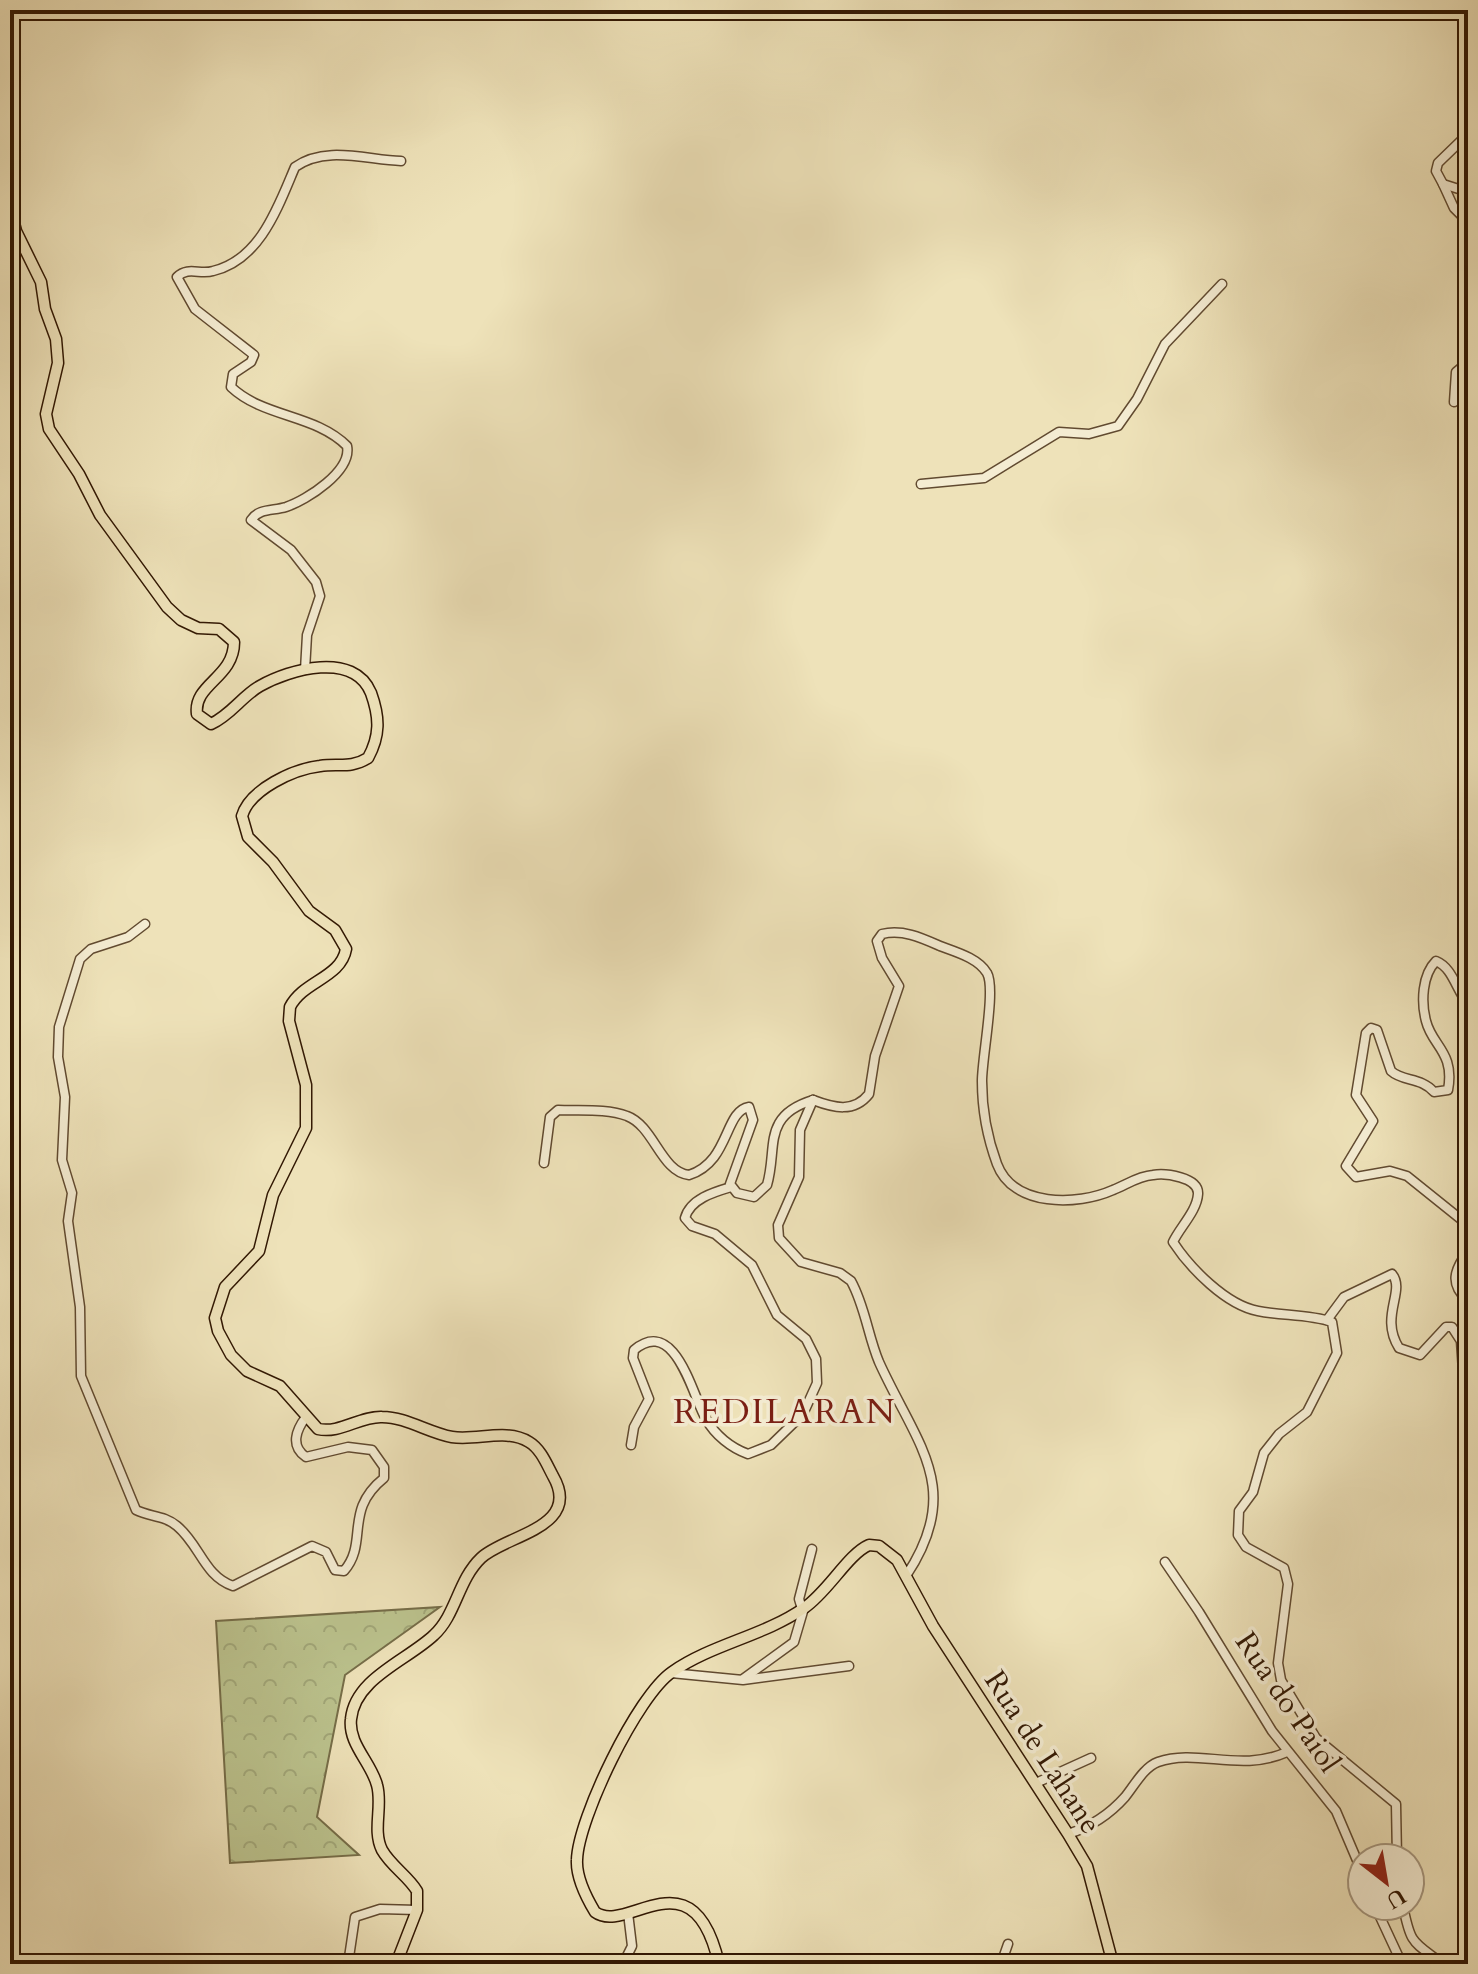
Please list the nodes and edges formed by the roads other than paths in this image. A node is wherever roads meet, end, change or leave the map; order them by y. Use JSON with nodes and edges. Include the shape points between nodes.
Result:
{"nodes":[{"id":1,"x":1468,"y":134,"type":"edge"},
{"id":2,"x":10,"y":153,"type":"edge"},
{"id":3,"x":401,"y":161,"type":"dead end"},
{"id":4,"x":10,"y":172,"type":"edge"},
{"id":5,"x":1443,"y":184,"type":"junction"},
{"id":6,"x":1468,"y":192,"type":"edge"},
{"id":7,"x":10,"y":208,"type":"edge"},
{"id":8,"x":1468,"y":222,"type":"edge"},
{"id":9,"x":1222,"y":284,"type":"dead end"},
{"id":10,"x":1468,"y":362,"type":"edge"},
{"id":11,"x":1454,"y":402,"type":"dead end"},
{"id":12,"x":921,"y":484,"type":"dead end"},
{"id":13,"x":305,"y":670,"type":"junction"},
{"id":14,"x":145,"y":924,"type":"dead end"},
{"id":15,"x":1468,"y":1004,"type":"edge"},
{"id":16,"x":813,"y":1100,"type":"junction"},
{"id":17,"x":544,"y":1163,"type":"dead end"},
{"id":18,"x":731,"y":1187,"type":"junction"},
{"id":19,"x":1468,"y":1225,"type":"edge"},
{"id":20,"x":1468,"y":1251,"type":"edge"},
{"id":21,"x":1468,"y":1301,"type":"edge"},
{"id":22,"x":1327,"y":1320,"type":"junction"},
{"id":23,"x":1468,"y":1368,"type":"edge"},
{"id":24,"x":306,"y":1417,"type":"junction"},
{"id":25,"x":631,"y":1445,"type":"dead end"},
{"id":26,"x":812,"y":1549,"type":"dead end"},
{"id":27,"x":1165,"y":1562,"type":"dead end"},
{"id":28,"x":906,"y":1576,"type":"junction"},
{"id":29,"x":803,"y":1609,"type":"junction"},
{"id":30,"x":849,"y":1666,"type":"dead end"},
{"id":31,"x":671,"y":1673,"type":"junction"},
{"id":32,"x":743,"y":1680,"type":"junction"},
{"id":33,"x":1287,"y":1752,"type":"junction"},
{"id":34,"x":1091,"y":1758,"type":"dead end"},
{"id":35,"x":1036,"y":1783,"type":"junction"},
{"id":36,"x":1068,"y":1834,"type":"junction"},
{"id":37,"x":1349,"y":1842,"type":"edge"},
{"id":38,"x":1397,"y":1842,"type":"edge"},
{"id":39,"x":417,"y":1910,"type":"junction"},
{"id":40,"x":628,"y":1913,"type":"junction"},
{"id":41,"x":1382,"y":1922,"type":"edge"},
{"id":42,"x":1406,"y":1922,"type":"edge"},
{"id":43,"x":1008,"y":1944,"type":"dead end"},
{"id":44,"x":348,"y":1964,"type":"edge"},
{"id":45,"x":396,"y":1964,"type":"edge"},
{"id":46,"x":623,"y":1964,"type":"edge"},
{"id":47,"x":719,"y":1964,"type":"edge"},
{"id":48,"x":1001,"y":1964,"type":"edge"},
{"id":49,"x":1113,"y":1964,"type":"edge"},
{"id":50,"x":1402,"y":1964,"type":"edge"},
{"id":51,"x":1443,"y":1964,"type":"edge"}],
"edges":[{"from":1,"to":5,"type":"street","via":[[1438,163]]},
{"from":2,"to":4,"type":"main road"},
{"from":3,"to":13,"type":"street","via":[[356,155],[305,160],[295,167],[272,218],[245,256],[209,273],[187,271],[177,277],[206,320],[254,355],[233,374],[231,387],[267,410],[320,427],[347,446],[345,462],[331,478],[287,507],[260,512],[251,520],[291,550],[316,582],[320,596],[307,635]]},
{"from":5,"to":6,"type":"street"},
{"from":5,"to":8,"type":"street","via":[[1454,208]]},
{"from":7,"to":13,"type":"main road","via":[[41,282],[56,339],[58,363],[46,414],[49,429],[100,515],[167,607],[181,620],[219,629],[234,642],[230,665],[200,696],[197,714],[211,724],[261,685]]},
{"from":9,"to":12,"type":"street","via":[[1165,344],[1118,426],[1089,434],[1059,432],[984,478]]},
{"from":10,"to":11,"type":"street","via":[[1456,372]]},
{"from":13,"to":24,"type":"main road","via":[[346,669],[361,680],[370,690],[379,731],[368,758],[356,765],[304,769],[256,795],[242,816],[248,837],[309,911],[335,930],[346,949],[336,970],[319,978],[290,1007],[306,1085],[306,1128],[273,1195],[259,1251],[225,1287],[215,1318],[231,1355],[247,1371],[280,1386]]},
{"from":14,"to":24,"type":"street","via":[[80,959],[59,1027],[65,1097],[62,1160],[72,1193],[68,1221],[80,1307],[81,1376],[136,1510],[163,1516],[180,1528],[218,1581],[233,1586],[312,1546],[326,1552],[335,1570],[344,1571],[350,1564],[358,1513],[384,1478],[384,1467],[372,1450],[348,1447],[306,1457],[296,1443]]},
{"from":15,"to":19,"type":"street","via":[[1451,973],[1436,961],[1425,983],[1426,1023],[1445,1055],[1448,1090],[1434,1092],[1413,1078],[1396,1075],[1377,1030],[1366,1033],[1356,1095],[1373,1121],[1346,1166],[1356,1177],[1390,1171],[1407,1176]]},
{"from":16,"to":18,"type":"street","via":[[785,1116],[770,1145],[769,1181],[761,1193],[745,1197]]},
{"from":16,"to":22,"type":"street","via":[[835,1109],[851,1107],[869,1094],[875,1056],[899,986],[877,948],[882,934],[911,934],[948,949],[980,966],[992,989],[982,1083],[985,1125],[1001,1175],[1014,1189],[1083,1200],[1153,1174],[1185,1179],[1198,1192],[1173,1242],[1184,1259],[1254,1311]]},
{"from":16,"to":28,"type":"street","via":[[800,1130],[799,1177],[778,1225],[779,1238],[801,1262],[851,1281],[878,1360],[931,1471],[936,1496],[931,1525]]},
{"from":17,"to":18,"type":"street","via":[[550,1117],[558,1110],[603,1112],[639,1123],[677,1171],[694,1174],[715,1160],[736,1115],[749,1107],[753,1120]]},
{"from":18,"to":25,"type":"street","via":[[709,1193],[688,1209],[685,1218],[715,1234],[752,1265],[777,1315],[806,1339],[818,1367],[813,1394],[787,1432],[748,1454],[708,1422],[677,1355],[662,1345],[640,1345],[633,1358],[649,1399]]},
{"from":20,"to":21,"type":"street","via":[[1454,1276],[1455,1288]]},
{"from":22,"to":23,"type":"street","via":[[1344,1297],[1392,1274],[1398,1285],[1389,1329],[1399,1348],[1420,1355],[1452,1327],[1461,1341],[1463,1371]]},
{"from":22,"to":38,"type":"street","via":[[1335,1327],[1337,1353],[1307,1412],[1264,1453],[1236,1525],[1246,1547],[1284,1568],[1288,1584],[1278,1663],[1281,1680],[1316,1738],[1396,1804]]},
{"from":24,"to":39,"type":"main road","via":[[325,1430],[384,1417],[453,1437],[517,1437],[539,1450],[556,1481],[554,1515],[538,1530],[480,1559],[433,1636],[373,1680],[354,1706],[351,1732],[378,1788],[378,1839],[417,1891]]},
{"from":26,"to":29,"type":"street","via":[[799,1599]]},
{"from":27,"to":33,"type":"street","name":"Rua do Paiol"},
{"from":28,"to":29,"type":"main road","name":"Rua de Lahane","via":[[888,1551],[869,1545]]},
{"from":28,"to":35,"type":"main road","name":"Rua de Lahane"},
{"from":29,"to":31,"type":"main road"},
{"from":29,"to":32,"type":"street","via":[[794,1642]]},
{"from":30,"to":32,"type":"street"},
{"from":31,"to":32,"type":"street"},
{"from":31,"to":40,"type":"main road","via":[[641,1709],[613,1757],[580,1839],[577,1870],[595,1912]]},
{"from":33,"to":36,"type":"street","via":[[1240,1763],[1154,1763],[1096,1823]]},
{"from":33,"to":37,"type":"street","name":"Rua do Paiol","via":[[1336,1811]]},
{"from":34,"to":35,"type":"street"},
{"from":35,"to":36,"type":"main road","name":"Rua de Lahane"},
{"from":36,"to":49,"type":"main road","name":"Rua de Lahane","via":[[1087,1866]]},
{"from":39,"to":44,"type":"street","via":[[380,1909],[355,1917]]},
{"from":39,"to":45,"type":"main road"},
{"from":40,"to":46,"type":"street","via":[[632,1946]]},
{"from":40,"to":47,"type":"main road","via":[[655,1902],[684,1907],[710,1935]]},
{"from":41,"to":50,"type":"street"},
{"from":42,"to":51,"type":"street","via":[[1416,1946]]},
{"from":43,"to":48,"type":"street"}]}
